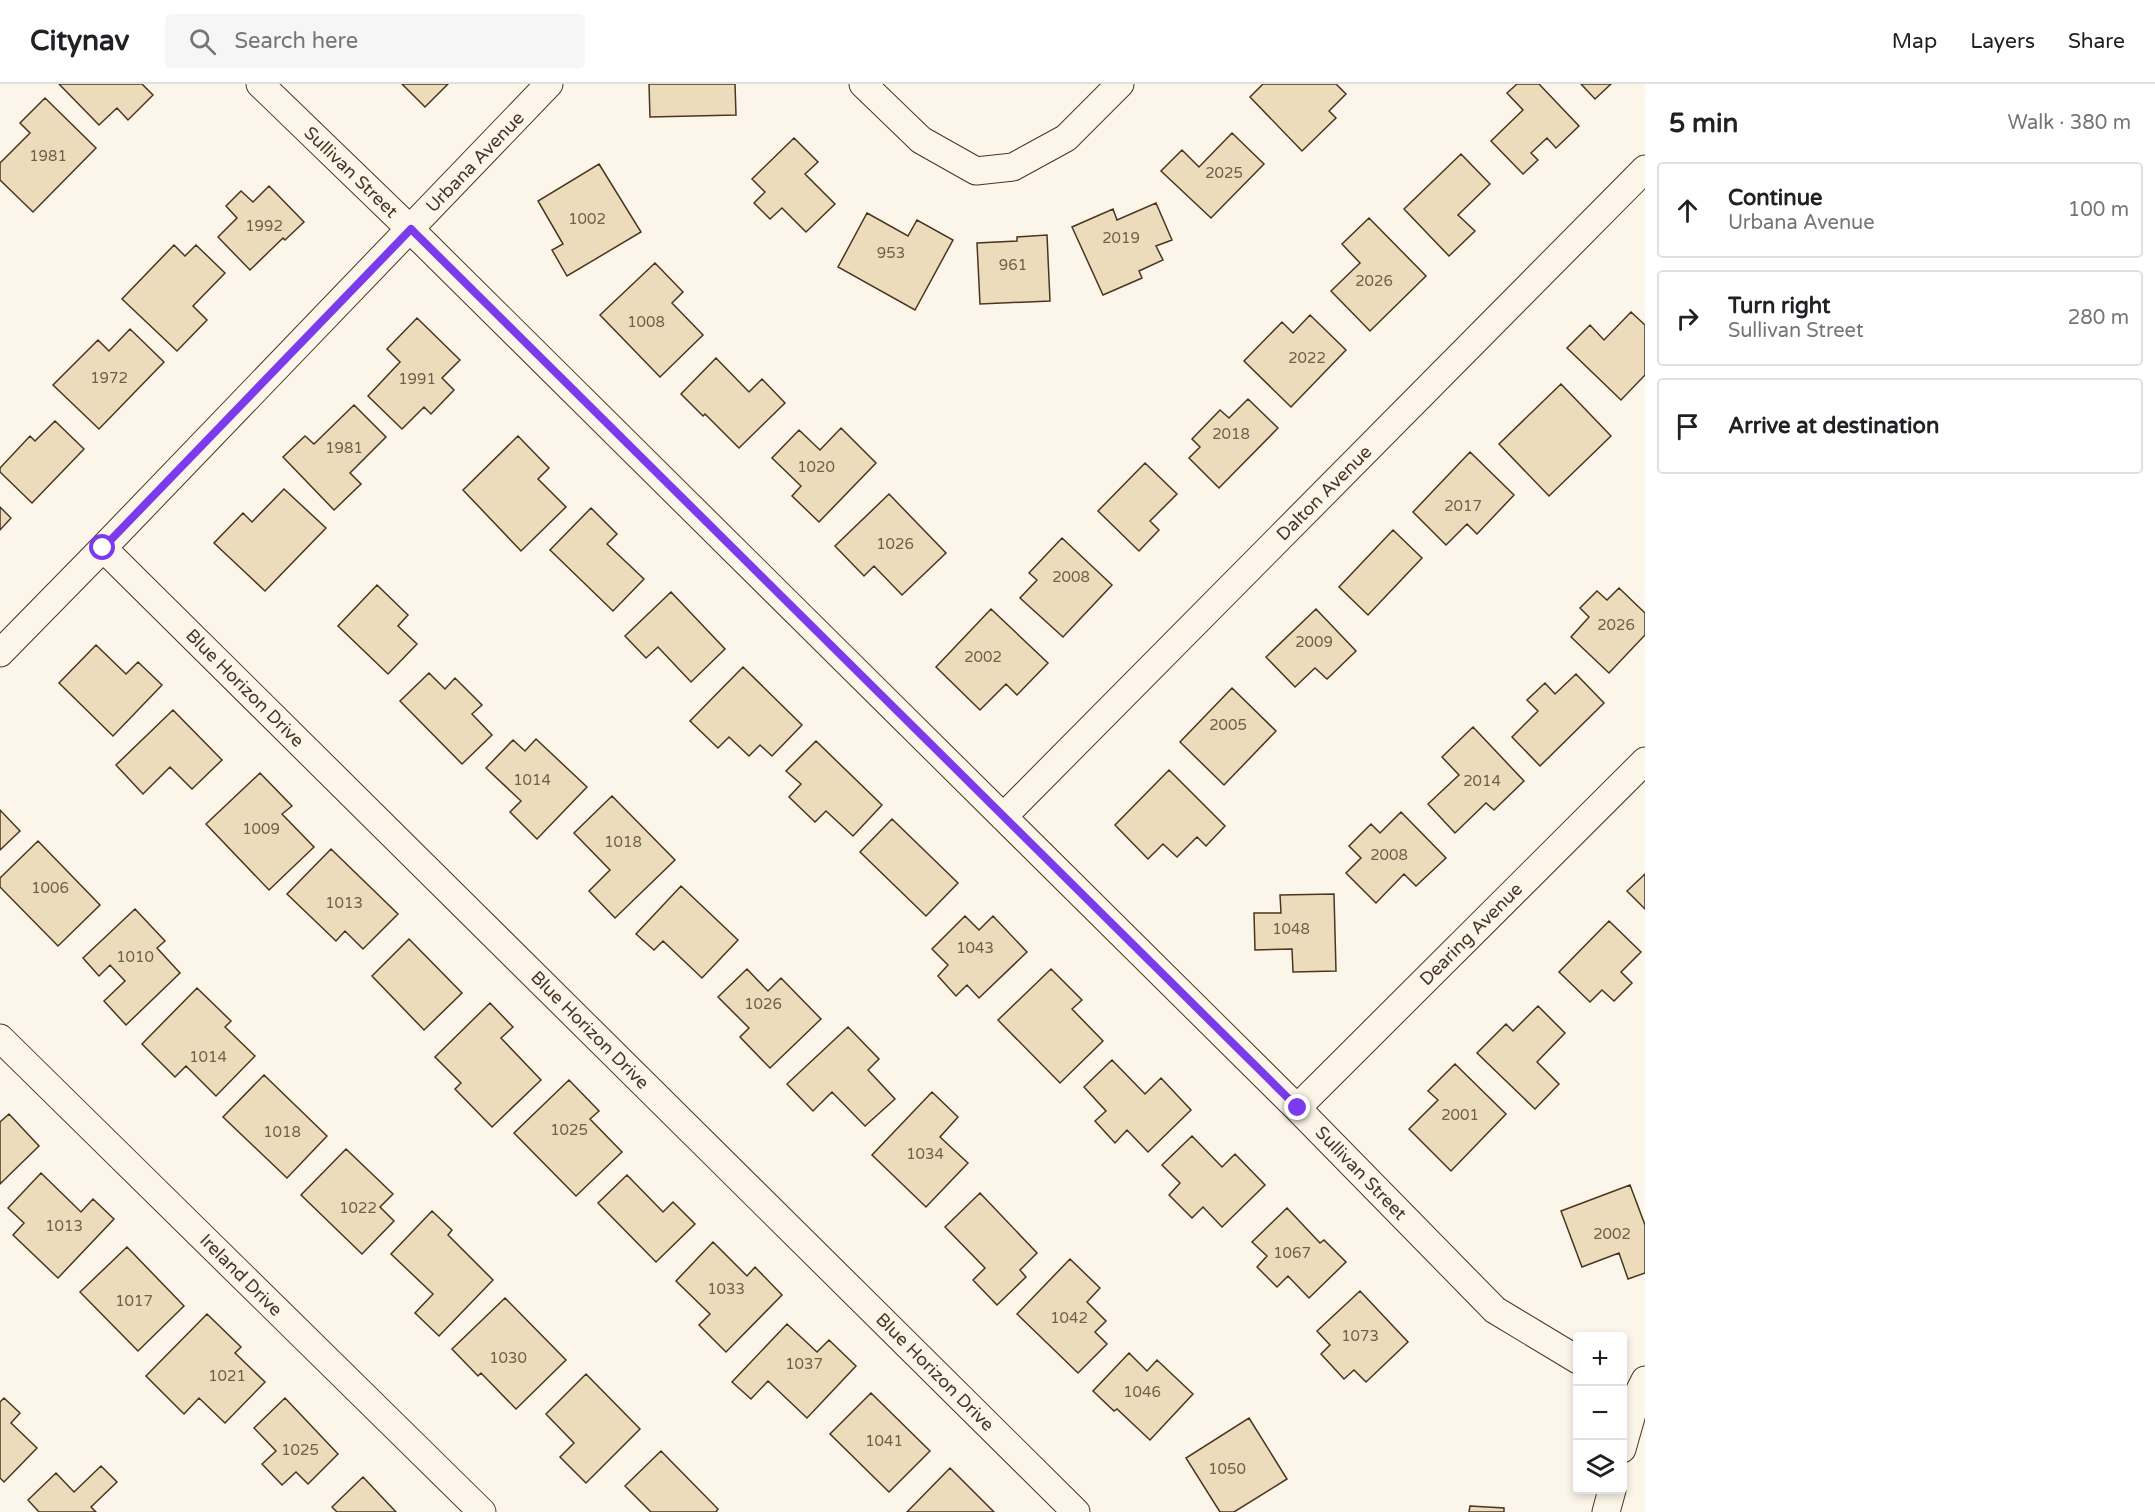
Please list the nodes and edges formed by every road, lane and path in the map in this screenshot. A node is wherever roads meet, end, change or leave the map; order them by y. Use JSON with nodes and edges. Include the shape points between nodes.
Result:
{"nodes":[{"id":1,"x":260,"y":84,"type":"edge"},
{"id":2,"x":549,"y":84,"type":"edge"},
{"id":3,"x":863,"y":84,"type":"edge"},
{"id":4,"x":1120,"y":84,"type":"edge"},
{"id":5,"x":1645,"y":170,"type":"edge"},
{"id":6,"x":411,"y":229,"type":"junction"},
{"id":7,"x":103,"y":548,"type":"junction"},
{"id":8,"x":0,"y":653,"type":"edge"},
{"id":9,"x":1645,"y":761,"type":"edge"},
{"id":10,"x":1003,"y":817,"type":"junction"},
{"id":11,"x":0,"y":1038,"type":"edge"},
{"id":12,"x":1298,"y":1108,"type":"junction"},
{"id":13,"x":1573,"y":1357,"type":"edge"},
{"id":14,"x":1637,"y":1391,"type":"edge"},
{"id":15,"x":1625,"y":1440,"type":"edge"},
{"id":16,"x":1611,"y":1494,"type":"edge"},
{"id":17,"x":482,"y":1512,"type":"edge"},
{"id":18,"x":1076,"y":1512,"type":"edge"},
{"id":19,"x":1606,"y":1512,"type":"edge"}],
"edges":[{"from":1,"to":6,"type":"street","name":"Sullivan Street"},
{"from":2,"to":6,"type":"street","name":"Urbana Avenue"},
{"from":3,"to":4,"type":"street","via":[[921,140],[976,171],[1013,167],[1066,138]]},
{"from":5,"to":10,"type":"street","name":"Dalton Avenue"},
{"from":6,"to":7,"type":"street","name":"Urbana Avenue"},
{"from":6,"to":10,"type":"street","name":"Sullivan Street"},
{"from":7,"to":8,"type":"street","name":"Urbana Avenue"},
{"from":7,"to":18,"type":"street","name":"Blue Horizon Drive"},
{"from":9,"to":12,"type":"street","name":"Dearing Avenue"},
{"from":10,"to":12,"type":"street","name":"Sullivan Street"},
{"from":11,"to":17,"type":"street","name":"Ireland Drive"},
{"from":12,"to":13,"type":"street","name":"Sullivan Street","via":[[1495,1310]]},
{"from":14,"to":15,"type":"street"},
{"from":16,"to":19,"type":"street"}]}
